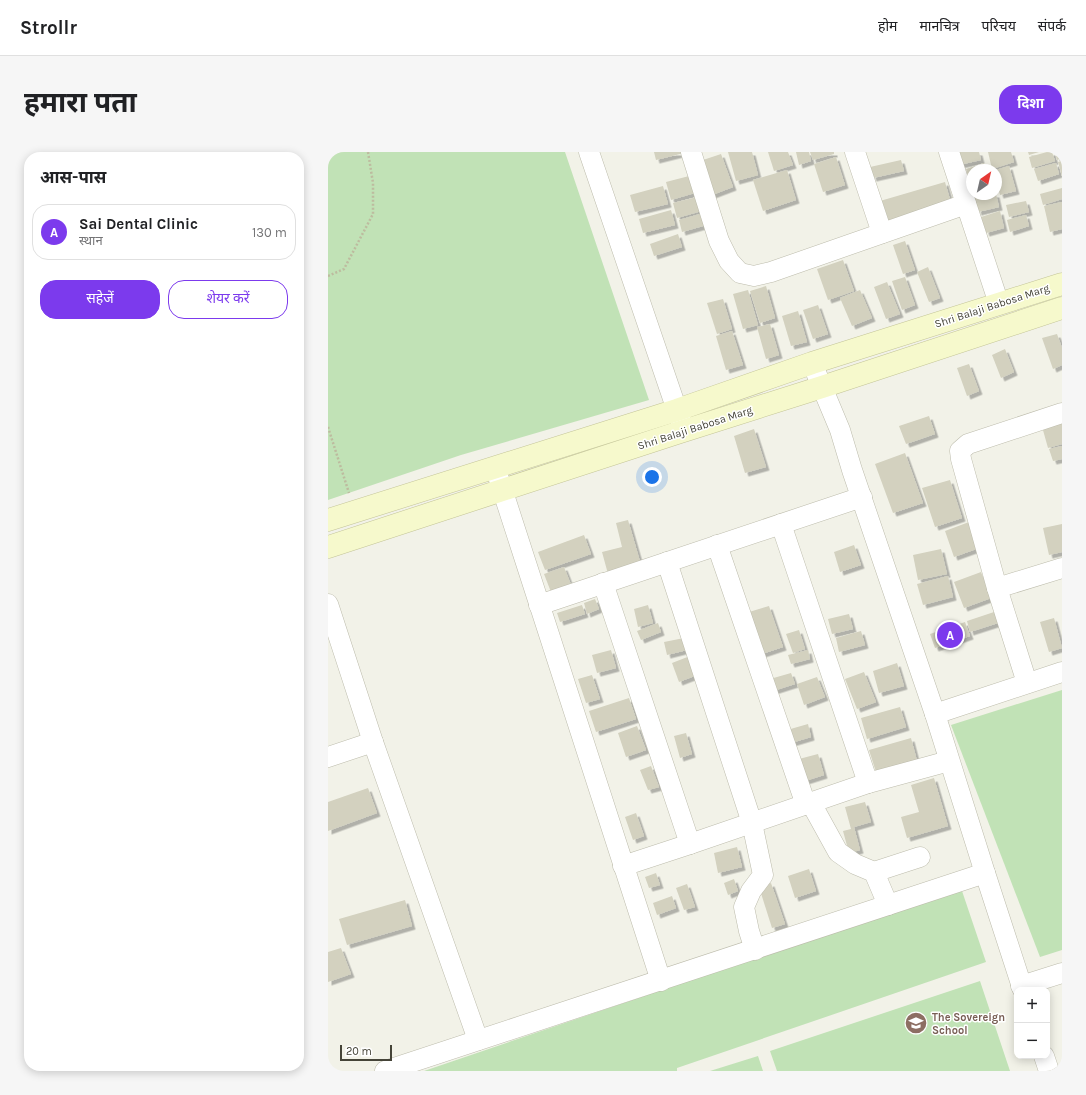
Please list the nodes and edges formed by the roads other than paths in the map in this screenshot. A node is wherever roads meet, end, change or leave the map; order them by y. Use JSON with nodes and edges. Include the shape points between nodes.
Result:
{"nodes":[{"id":1,"x":589,"y":152,"type":"edge"},
{"id":2,"x":691,"y":152,"type":"edge"},
{"id":3,"x":855,"y":152,"type":"edge"},
{"id":4,"x":949,"y":152,"type":"edge"},
{"id":5,"x":966,"y":204,"type":"junction"},
{"id":6,"x":882,"y":233,"type":"junction"},
{"id":7,"x":1062,"y":284,"type":"edge"},
{"id":8,"x":999,"y":304,"type":"junction"},
{"id":9,"x":1062,"y":308,"type":"edge"},
{"id":10,"x":812,"y":363,"type":"junction"},
{"id":11,"x":822,"y":387,"type":"junction"},
{"id":12,"x":677,"y":410,"type":"junction"},
{"id":13,"x":1062,"y":412,"type":"edge"},
{"id":14,"x":684,"y":431,"type":"junction"},
{"id":15,"x":495,"y":467,"type":"junction"},
{"id":16,"x":502,"y":490,"type":"junction"},
{"id":17,"x":862,"y":498,"type":"junction"},
{"id":18,"x":328,"y":520,"type":"edge"},
{"id":19,"x":781,"y":524,"type":"junction"},
{"id":20,"x":717,"y":545,"type":"junction"},
{"id":21,"x":328,"y":547,"type":"edge"},
{"id":22,"x":667,"y":562,"type":"junction"},
{"id":23,"x":1062,"y":568,"type":"edge"},
{"id":24,"x":603,"y":583,"type":"junction"},
{"id":25,"x":997,"y":588,"type":"junction"},
{"id":26,"x":328,"y":604,"type":"edge"},
{"id":27,"x":539,"y":604,"type":"junction"},
{"id":28,"x":1062,"y":672,"type":"edge"},
{"id":29,"x":1027,"y":683,"type":"junction"},
{"id":30,"x":935,"y":714,"type":"junction"},
{"id":31,"x":373,"y":742,"type":"junction"},
{"id":32,"x":328,"y":757,"type":"edge"},
{"id":33,"x":949,"y":761,"type":"junction"},
{"id":34,"x":868,"y":783,"type":"junction"},
{"id":35,"x":808,"y":804,"type":"junction"},
{"id":36,"x":752,"y":823,"type":"junction"},
{"id":37,"x":690,"y":844,"type":"junction"},
{"id":38,"x":920,"y":857,"type":"dead end"},
{"id":39,"x":623,"y":866,"type":"junction"},
{"id":40,"x":874,"y":872,"type":"junction"},
{"id":41,"x":985,"y":874,"type":"junction"},
{"id":42,"x":888,"y":905,"type":"junction"},
{"id":43,"x":755,"y":950,"type":"junction"},
{"id":44,"x":1062,"y":972,"type":"edge"},
{"id":45,"x":661,"y":981,"type":"junction"},
{"id":46,"x":1022,"y":987,"type":"edge"},
{"id":47,"x":1024,"y":987,"type":"edge"},
{"id":48,"x":478,"y":1040,"type":"junction"},
{"id":49,"x":1045,"y":1059,"type":"edge"},
{"id":50,"x":385,"y":1071,"type":"edge"},
{"id":51,"x":1049,"y":1071,"type":"edge"}],
"edges":[{"from":1,"to":12,"type":"street"},
{"from":2,"to":6,"type":"street","via":[[719,241],[729,261],[740,273],[754,276],[771,272]]},
{"from":3,"to":6,"type":"street"},
{"from":4,"to":5,"type":"street"},
{"from":5,"to":6,"type":"street"},
{"from":5,"to":8,"type":"street"},
{"from":7,"to":8,"type":"street","name":"Shri Balaji Babosa Marg"},
{"from":8,"to":10,"type":"street","name":"Shri Balaji Babosa Marg"},
{"from":9,"to":11,"type":"street","name":"Shri Balaji Babosa Marg"},
{"from":10,"to":11,"type":"street"},
{"from":10,"to":12,"type":"street","name":"Shri Balaji Babosa Marg"},
{"from":11,"to":14,"type":"street","name":"Shri Balaji Babosa Marg"},
{"from":11,"to":17,"type":"street","via":[[840,430]]},
{"from":12,"to":14,"type":"street"},
{"from":12,"to":15,"type":"street","name":"Shri Balaji Babosa Marg"},
{"from":13,"to":25,"type":"street","via":[[968,444],[960,451]]},
{"from":14,"to":16,"type":"street","name":"Shri Balaji Babosa Marg"},
{"from":15,"to":16,"type":"street"},
{"from":15,"to":18,"type":"street","name":"Shri Balaji Babosa Marg"},
{"from":16,"to":21,"type":"street","name":"Shri Balaji Babosa Marg"},
{"from":16,"to":27,"type":"street"},
{"from":17,"to":19,"type":"street"},
{"from":17,"to":30,"type":"street"},
{"from":19,"to":20,"type":"street"},
{"from":19,"to":34,"type":"street"},
{"from":20,"to":22,"type":"street"},
{"from":20,"to":35,"type":"street"},
{"from":22,"to":24,"type":"street"},
{"from":22,"to":36,"type":"street"},
{"from":23,"to":25,"type":"street"},
{"from":24,"to":27,"type":"street"},
{"from":24,"to":37,"type":"street"},
{"from":25,"to":29,"type":"street"},
{"from":26,"to":31,"type":"street"},
{"from":27,"to":39,"type":"street"},
{"from":28,"to":29,"type":"street"},
{"from":29,"to":30,"type":"street"},
{"from":30,"to":33,"type":"street"},
{"from":31,"to":32,"type":"street"},
{"from":31,"to":48,"type":"street"},
{"from":33,"to":34,"type":"street"},
{"from":33,"to":41,"type":"street"},
{"from":34,"to":35,"type":"street"},
{"from":35,"to":36,"type":"street"},
{"from":35,"to":40,"type":"street","via":[[838,852],[855,864]]},
{"from":36,"to":37,"type":"street"},
{"from":36,"to":43,"type":"street","via":[[763,874],[744,907]]},
{"from":37,"to":39,"type":"street"},
{"from":38,"to":40,"type":"street"},
{"from":39,"to":45,"type":"street"},
{"from":40,"to":42,"type":"street"},
{"from":41,"to":42,"type":"street"},
{"from":41,"to":46,"type":"street"},
{"from":42,"to":43,"type":"street"},
{"from":43,"to":45,"type":"street"},
{"from":44,"to":47,"type":"street"},
{"from":45,"to":48,"type":"street"},
{"from":48,"to":50,"type":"street"},
{"from":49,"to":51,"type":"street"}]}
